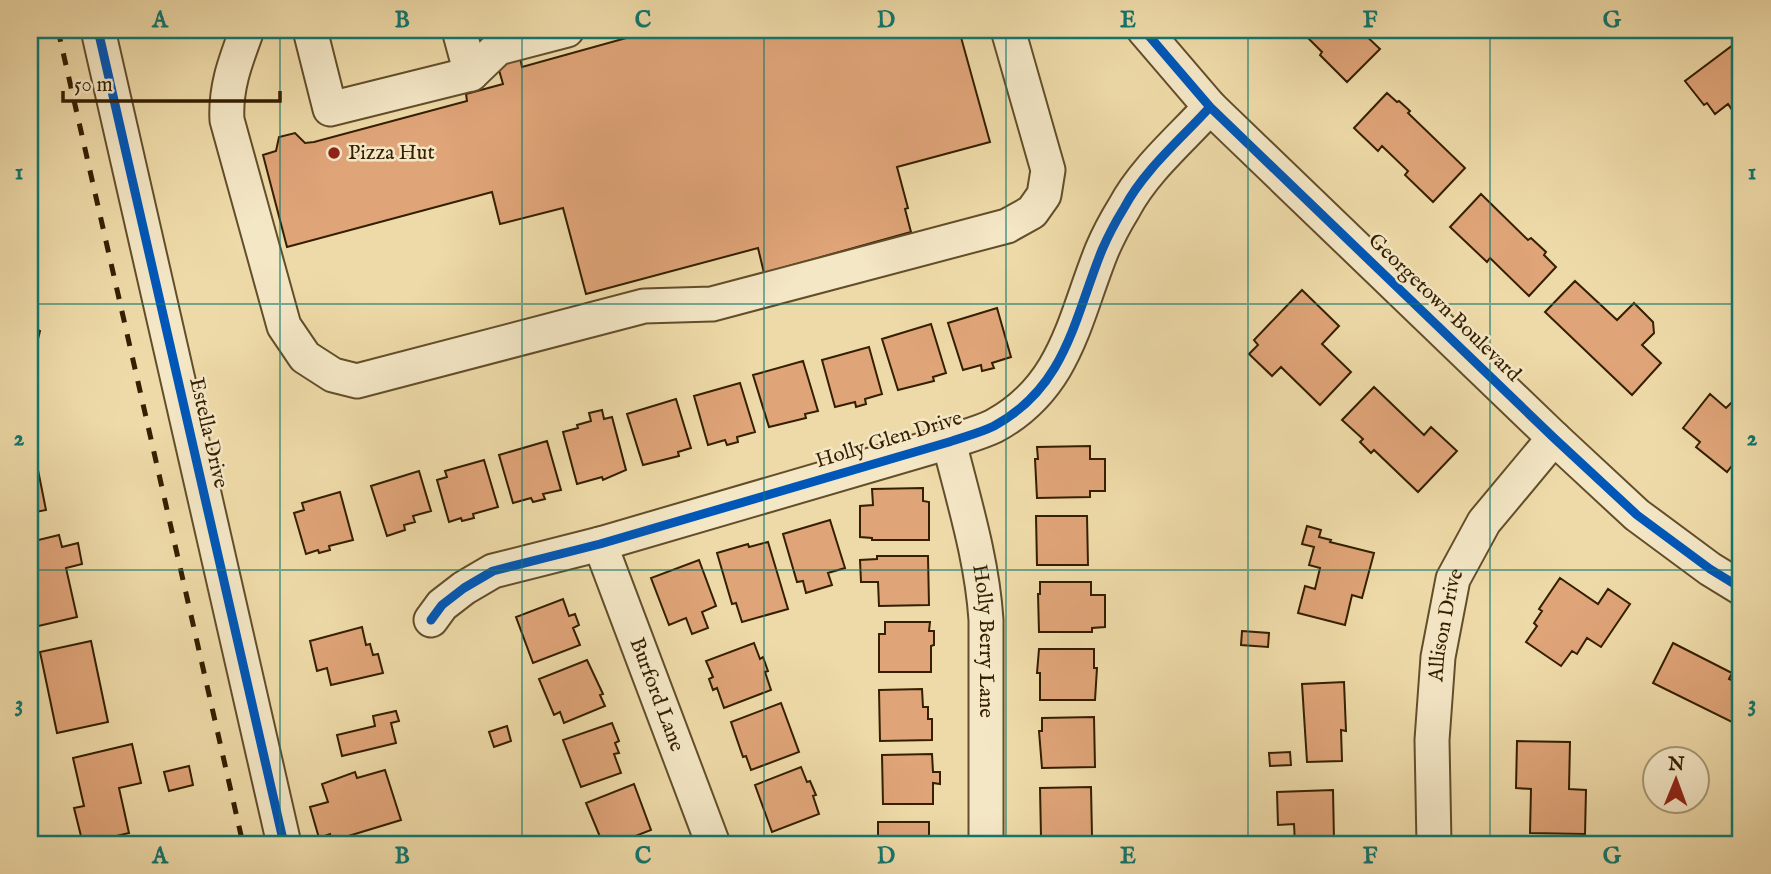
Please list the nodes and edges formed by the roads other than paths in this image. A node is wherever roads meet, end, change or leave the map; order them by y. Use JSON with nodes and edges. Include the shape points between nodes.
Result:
{"nodes":[{"id":1,"x":98,"y":30,"type":"edge"},
{"id":2,"x":247,"y":30,"type":"edge"},
{"id":3,"x":310,"y":30,"type":"edge"},
{"id":4,"x":459,"y":30,"type":"edge"},
{"id":5,"x":567,"y":30,"type":"edge"},
{"id":6,"x":1009,"y":30,"type":"edge"},
{"id":7,"x":1143,"y":30,"type":"edge"},
{"id":8,"x":496,"y":39,"type":"edge"},
{"id":9,"x":471,"y":74,"type":"junction"},
{"id":10,"x":1210,"y":107,"type":"junction"},
{"id":11,"x":1554,"y":438,"type":"junction"},
{"id":12,"x":949,"y":442,"type":"junction"},
{"id":13,"x":600,"y":544,"type":"junction"},
{"id":14,"x":1741,"y":588,"type":"edge"},
{"id":15,"x":431,"y":620,"type":"dead end"},
{"id":16,"x":284,"y":844,"type":"edge"},
{"id":17,"x":713,"y":844,"type":"edge"},
{"id":18,"x":986,"y":844,"type":"edge"},
{"id":19,"x":1434,"y":844,"type":"edge"}],
"edges":[{"from":1,"to":16,"type":"street","name":"Estella Drive"},
{"from":2,"to":6,"type":"street","via":[[230,78],[227,120],[284,326],[305,357],[333,375],[356,380],[644,306],[712,304],[1007,226],[1032,212],[1044,195],[1048,170]]},
{"from":3,"to":9,"type":"street","via":[[330,109]]},
{"from":4,"to":9,"type":"street"},
{"from":5,"to":8,"type":"street"},
{"from":7,"to":10,"type":"street","name":"Georgetown Boulevard"},
{"from":8,"to":9,"type":"street"},
{"from":10,"to":11,"type":"street","name":"Georgetown Boulevard"},
{"from":10,"to":12,"type":"street","name":"Holly Glen Drive","via":[[1140,182],[1125,205],[1102,249],[1059,363],[1031,400],[993,426]]},
{"from":11,"to":14,"type":"street","name":"Georgetown Boulevard","via":[[1637,515]]},
{"from":11,"to":19,"type":"street","name":"Allison Drive","via":[[1484,522],[1453,579],[1438,657],[1434,712]]},
{"from":12,"to":13,"type":"street","name":"Holly Glen Drive"},
{"from":12,"to":18,"type":"street","name":"Holly Berry Lane","via":[[984,585]]},
{"from":13,"to":15,"type":"street","name":"Holly Glen Drive","via":[[493,571],[457,593]]},
{"from":13,"to":17,"type":"street","name":"Burford Lane"}]}
